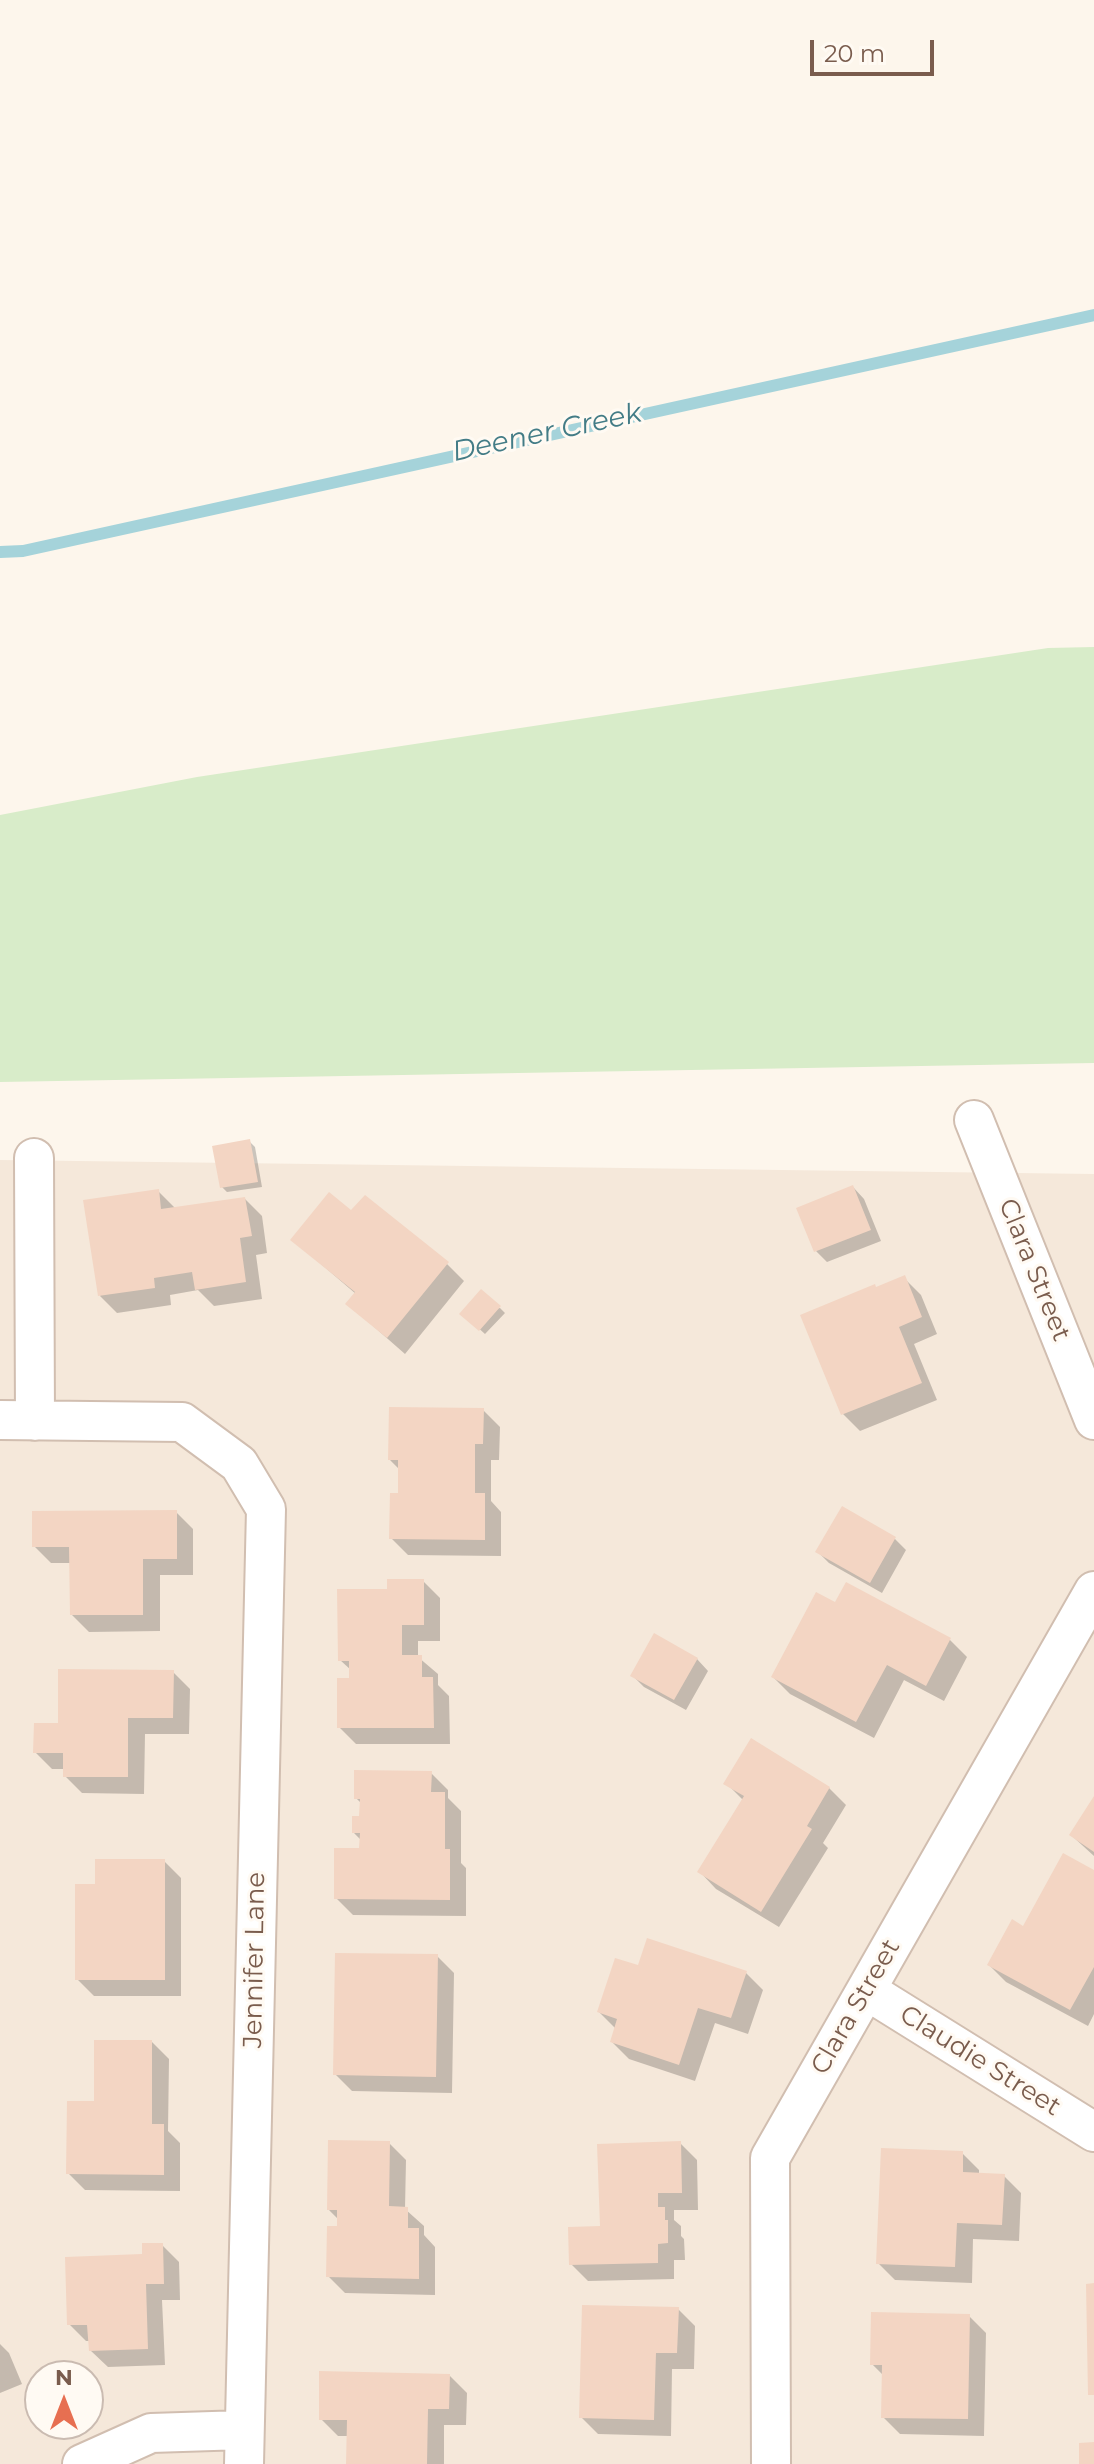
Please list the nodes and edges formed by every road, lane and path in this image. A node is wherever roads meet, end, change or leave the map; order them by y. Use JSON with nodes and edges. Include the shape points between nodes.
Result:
{"nodes":[{"id":1,"x":974,"y":1120,"type":"dead end"},
{"id":2,"x":34,"y":1158,"type":"dead end"},
{"id":3,"x":1094,"y":1420,"type":"edge"},
{"id":4,"x":17,"y":1421,"type":"edge"},
{"id":5,"x":1094,"y":1591,"type":"edge"},
{"id":6,"x":866,"y":1990,"type":"junction"},
{"id":7,"x":1094,"y":2132,"type":"edge"},
{"id":8,"x":244,"y":2447,"type":"edge"},
{"id":9,"x":82,"y":2464,"type":"edge"},
{"id":10,"x":771,"y":2464,"type":"edge"}],
"edges":[{"from":1,"to":3,"type":"street","name":"Clara Street"},
{"from":2,"to":4,"type":"street"},
{"from":4,"to":8,"type":"street","name":"Jennifer Lane","via":[[182,1422],[239,1464],[266,1509]]},
{"from":5,"to":6,"type":"street","name":"Clara Street"},
{"from":6,"to":7,"type":"street","name":"Claudie Street"},
{"from":6,"to":10,"type":"street","name":"Clara Street","via":[[770,2158]]},
{"from":8,"to":9,"type":"street","via":[[151,2433]]}]}
